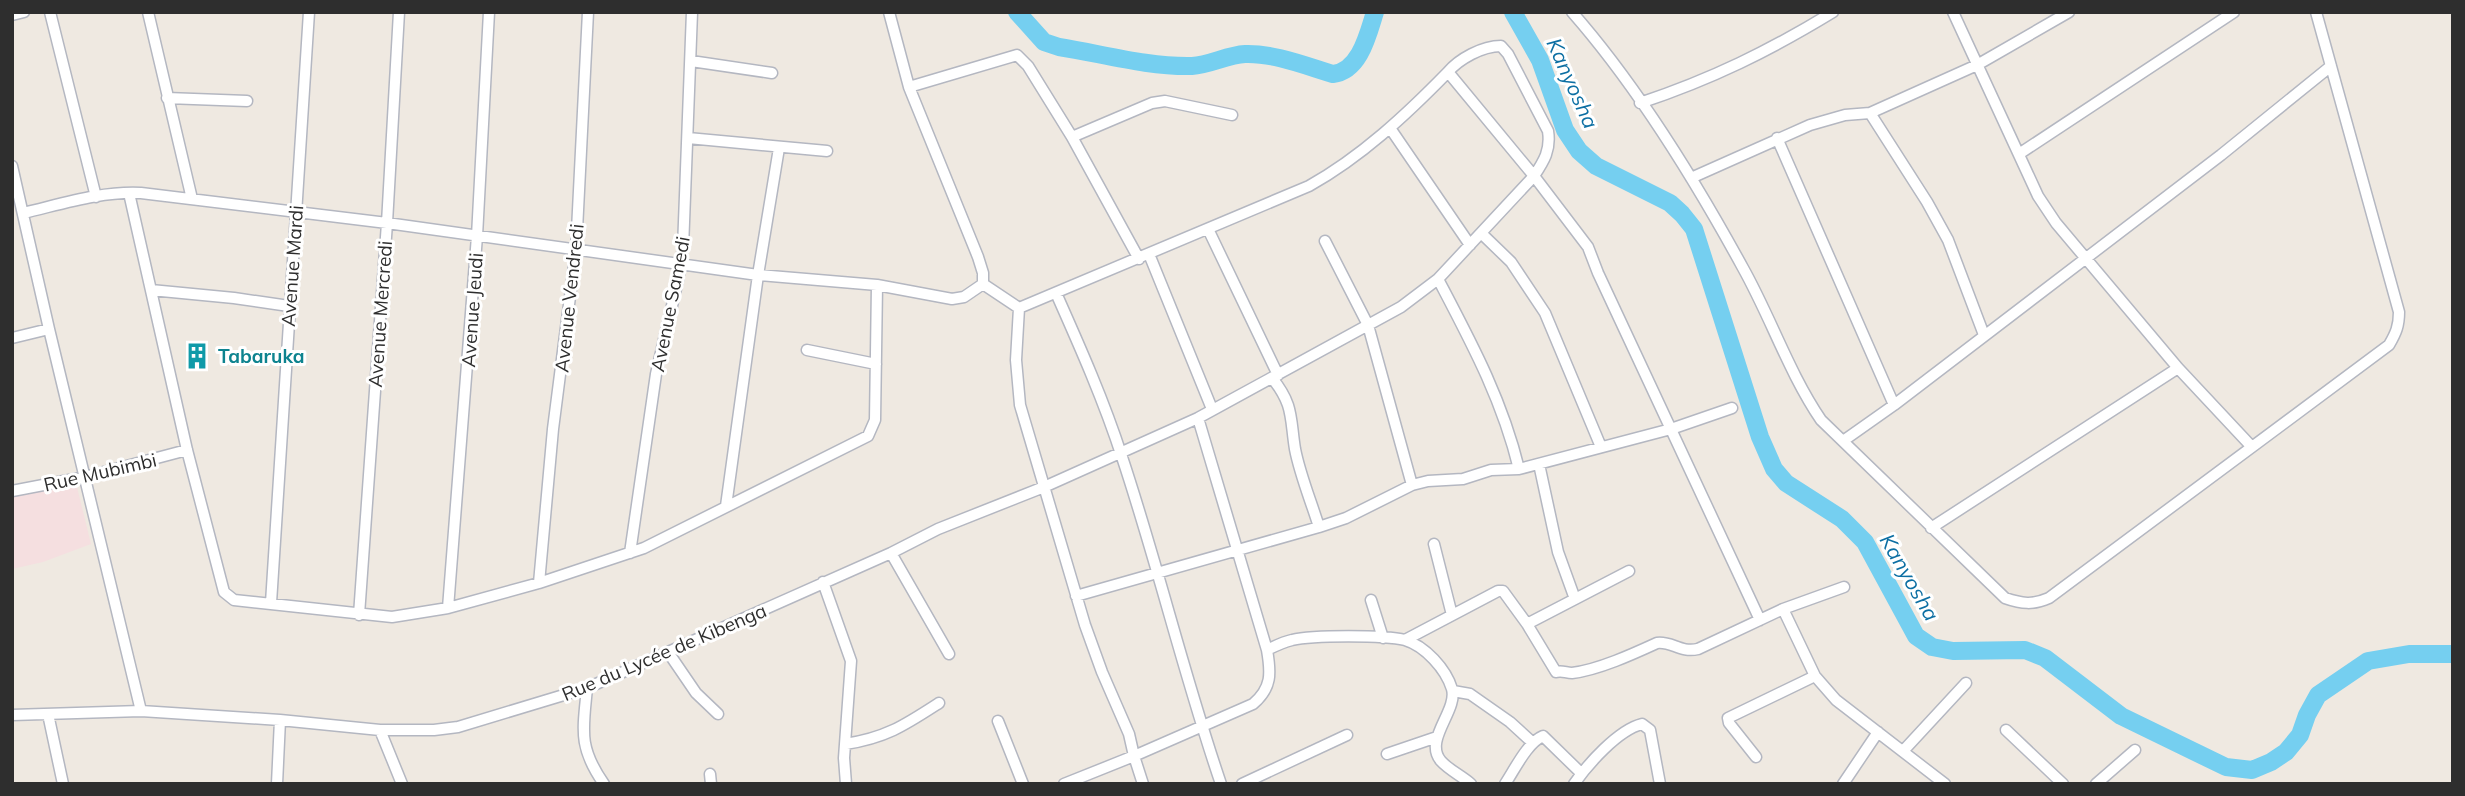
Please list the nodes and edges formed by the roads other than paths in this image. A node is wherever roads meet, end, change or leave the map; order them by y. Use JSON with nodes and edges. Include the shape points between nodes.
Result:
{"nodes":[{"id":1,"x":24,"y":12,"type":"edge"},
{"id":2,"x":50,"y":12,"type":"edge"},
{"id":3,"x":148,"y":12,"type":"edge"},
{"id":4,"x":309,"y":12,"type":"edge"},
{"id":5,"x":399,"y":12,"type":"edge"},
{"id":6,"x":489,"y":12,"type":"edge"},
{"id":7,"x":589,"y":12,"type":"edge"},
{"id":8,"x":692,"y":12,"type":"edge"},
{"id":9,"x":889,"y":12,"type":"edge"},
{"id":10,"x":1572,"y":12,"type":"edge"},
{"id":11,"x":1833,"y":12,"type":"edge"},
{"id":12,"x":1952,"y":12,"type":"edge"},
{"id":13,"x":2069,"y":12,"type":"edge"},
{"id":14,"x":2234,"y":12,"type":"edge"},
{"id":15,"x":2316,"y":12,"type":"edge"},
{"id":16,"x":12,"y":15,"type":"edge"},
{"id":17,"x":691,"y":61,"type":"junction"},
{"id":18,"x":1977,"y":65,"type":"junction"},
{"id":19,"x":2331,"y":66,"type":"junction"},
{"id":20,"x":1448,"y":72,"type":"junction"},
{"id":21,"x":772,"y":73,"type":"dead end"},
{"id":22,"x":909,"y":87,"type":"junction"},
{"id":23,"x":167,"y":97,"type":"junction"},
{"id":24,"x":247,"y":101,"type":"dead end"},
{"id":25,"x":1640,"y":103,"type":"junction"},
{"id":26,"x":1870,"y":113,"type":"junction"},
{"id":27,"x":1232,"y":115,"type":"dead end"},
{"id":28,"x":1390,"y":128,"type":"junction"},
{"id":29,"x":1072,"y":137,"type":"junction"},
{"id":30,"x":688,"y":138,"type":"junction"},
{"id":31,"x":1777,"y":138,"type":"junction"},
{"id":32,"x":779,"y":148,"type":"junction"},
{"id":33,"x":827,"y":151,"type":"dead end"},
{"id":34,"x":2019,"y":154,"type":"junction"},
{"id":35,"x":12,"y":166,"type":"edge"},
{"id":36,"x":1534,"y":176,"type":"junction"},
{"id":37,"x":1691,"y":178,"type":"junction"},
{"id":38,"x":129,"y":192,"type":"junction"},
{"id":39,"x":96,"y":197,"type":"junction"},
{"id":40,"x":192,"y":199,"type":"junction"},
{"id":41,"x":295,"y":211,"type":"junction"},
{"id":42,"x":23,"y":213,"type":"junction"},
{"id":43,"x":387,"y":223,"type":"junction"},
{"id":44,"x":1208,"y":229,"type":"junction"},
{"id":45,"x":1481,"y":233,"type":"junction"},
{"id":46,"x":477,"y":236,"type":"junction"},
{"id":47,"x":1325,"y":241,"type":"dead end"},
{"id":48,"x":1470,"y":244,"type":"junction"},
{"id":49,"x":576,"y":250,"type":"junction"},
{"id":50,"x":1144,"y":257,"type":"junction"},
{"id":51,"x":2085,"y":258,"type":"junction"},
{"id":52,"x":681,"y":263,"type":"junction"},
{"id":53,"x":758,"y":275,"type":"junction"},
{"id":54,"x":1438,"y":279,"type":"junction"},
{"id":55,"x":983,"y":284,"type":"junction"},
{"id":56,"x":877,"y":285,"type":"junction"},
{"id":57,"x":151,"y":290,"type":"junction"},
{"id":58,"x":1056,"y":293,"type":"junction"},
{"id":59,"x":289,"y":306,"type":"junction"},
{"id":60,"x":1019,"y":308,"type":"junction"},
{"id":61,"x":1368,"y":325,"type":"junction"},
{"id":62,"x":49,"y":329,"type":"junction"},
{"id":63,"x":1984,"y":335,"type":"junction"},
{"id":64,"x":12,"y":338,"type":"edge"},
{"id":65,"x":807,"y":350,"type":"dead end"},
{"id":66,"x":876,"y":364,"type":"junction"},
{"id":67,"x":2178,"y":368,"type":"junction"},
{"id":68,"x":1275,"y":377,"type":"junction"},
{"id":69,"x":1894,"y":405,"type":"junction"},
{"id":70,"x":1732,"y":408,"type":"dead end"},
{"id":71,"x":1212,"y":410,"type":"junction"},
{"id":72,"x":1198,"y":418,"type":"junction"},
{"id":73,"x":1671,"y":429,"type":"junction"},
{"id":74,"x":1843,"y":441,"type":"junction"},
{"id":75,"x":2252,"y":446,"type":"junction"},
{"id":76,"x":1601,"y":447,"type":"junction"},
{"id":77,"x":187,"y":450,"type":"junction"},
{"id":78,"x":1121,"y":454,"type":"junction"},
{"id":79,"x":1539,"y":464,"type":"junction"},
{"id":80,"x":1519,"y":469,"type":"junction"},
{"id":81,"x":85,"y":477,"type":"junction"},
{"id":82,"x":1412,"y":485,"type":"junction"},
{"id":83,"x":1044,"y":487,"type":"junction"},
{"id":84,"x":12,"y":491,"type":"edge"},
{"id":85,"x":726,"y":506,"type":"junction"},
{"id":86,"x":1319,"y":527,"type":"junction"},
{"id":87,"x":1931,"y":528,"type":"junction"},
{"id":88,"x":1434,"y":544,"type":"dead end"},
{"id":89,"x":1238,"y":552,"type":"junction"},
{"id":90,"x":630,"y":553,"type":"junction"},
{"id":91,"x":891,"y":553,"type":"junction"},
{"id":92,"x":1629,"y":571,"type":"dead end"},
{"id":93,"x":1157,"y":573,"type":"junction"},
{"id":94,"x":823,"y":582,"type":"junction"},
{"id":95,"x":539,"y":583,"type":"junction"},
{"id":96,"x":1844,"y":587,"type":"dead end"},
{"id":97,"x":1076,"y":596,"type":"junction"},
{"id":98,"x":1575,"y":599,"type":"junction"},
{"id":99,"x":1371,"y":600,"type":"dead end"},
{"id":100,"x":271,"y":603,"type":"junction"},
{"id":101,"x":448,"y":608,"type":"junction"},
{"id":102,"x":1783,"y":609,"type":"junction"},
{"id":103,"x":359,"y":615,"type":"junction"},
{"id":104,"x":1452,"y":615,"type":"junction"},
{"id":105,"x":1760,"y":620,"type":"junction"},
{"id":106,"x":1527,"y":624,"type":"junction"},
{"id":107,"x":1383,"y":638,"type":"junction"},
{"id":108,"x":1405,"y":640,"type":"junction"},
{"id":109,"x":1267,"y":650,"type":"junction"},
{"id":110,"x":668,"y":652,"type":"junction"},
{"id":111,"x":949,"y":654,"type":"dead end"},
{"id":112,"x":1815,"y":676,"type":"junction"},
{"id":113,"x":1966,"y":683,"type":"dead end"},
{"id":114,"x":587,"y":688,"type":"junction"},
{"id":115,"x":1453,"y":691,"type":"junction"},
{"id":116,"x":939,"y":703,"type":"dead end"},
{"id":117,"x":141,"y":711,"type":"junction"},
{"id":118,"x":48,"y":714,"type":"junction"},
{"id":119,"x":718,"y":714,"type":"dead end"},
{"id":120,"x":12,"y":715,"type":"edge"},
{"id":121,"x":280,"y":720,"type":"junction"},
{"id":122,"x":998,"y":721,"type":"dead end"},
{"id":123,"x":1201,"y":726,"type":"junction"},
{"id":124,"x":380,"y":730,"type":"junction"},
{"id":125,"x":2006,"y":730,"type":"dead end"},
{"id":126,"x":1878,"y":732,"type":"junction"},
{"id":127,"x":1347,"y":735,"type":"dead end"},
{"id":128,"x":1437,"y":737,"type":"junction"},
{"id":129,"x":1532,"y":743,"type":"junction"},
{"id":130,"x":845,"y":744,"type":"junction"},
{"id":131,"x":1904,"y":750,"type":"junction"},
{"id":132,"x":2135,"y":750,"type":"dead end"},
{"id":133,"x":1387,"y":754,"type":"dead end"},
{"id":134,"x":1134,"y":756,"type":"junction"},
{"id":135,"x":1756,"y":757,"type":"dead end"},
{"id":136,"x":1581,"y":773,"type":"junction"},
{"id":137,"x":1938,"y":782,"type":"edge"},
{"id":138,"x":63,"y":784,"type":"edge"},
{"id":139,"x":277,"y":784,"type":"edge"},
{"id":140,"x":402,"y":784,"type":"edge"},
{"id":141,"x":604,"y":784,"type":"edge"},
{"id":142,"x":846,"y":784,"type":"edge"},
{"id":143,"x":1023,"y":784,"type":"edge"},
{"id":144,"x":1065,"y":784,"type":"edge"},
{"id":145,"x":1143,"y":784,"type":"edge"},
{"id":146,"x":1222,"y":784,"type":"edge"},
{"id":147,"x":1242,"y":784,"type":"edge"},
{"id":148,"x":1471,"y":784,"type":"edge"},
{"id":149,"x":1506,"y":784,"type":"edge"},
{"id":150,"x":1574,"y":784,"type":"edge"},
{"id":151,"x":1661,"y":784,"type":"edge"},
{"id":152,"x":1843,"y":784,"type":"edge"},
{"id":153,"x":2063,"y":784,"type":"edge"},
{"id":154,"x":2096,"y":784,"type":"edge"}],
"edges":[{"from":1,"to":16,"type":"street"},
{"from":2,"to":39,"type":"street"},
{"from":3,"to":23,"type":"street"},
{"from":4,"to":41,"type":"street","name":"Avenue Mardi"},
{"from":5,"to":43,"type":"street","name":"Avenue Mercredi"},
{"from":6,"to":46,"type":"street","name":"Avenue Jeudi"},
{"from":7,"to":49,"type":"street","name":"Avenue Vendredi"},
{"from":8,"to":17,"type":"street","name":"Avenue Samedi"},
{"from":9,"to":22,"type":"street"},
{"from":10,"to":25,"type":"street"},
{"from":11,"to":25,"type":"street","via":[[1759,55]]},
{"from":12,"to":18,"type":"street"},
{"from":13,"to":18,"type":"street"},
{"from":14,"to":34,"type":"street"},
{"from":15,"to":19,"type":"street"},
{"from":17,"to":21,"type":"street"},
{"from":17,"to":30,"type":"street","name":"Avenue Samedi"},
{"from":18,"to":26,"type":"street"},
{"from":18,"to":34,"type":"street"},
{"from":19,"to":51,"type":"street"},
{"from":19,"to":75,"type":"street","via":[[2399,324],[2389,345]]},
{"from":20,"to":28,"type":"street"},
{"from":20,"to":36,"type":"street"},
{"from":20,"to":36,"type":"street","name":"Rue du Lycée de Kibenga","via":[[1456,62],[1487,48],[1501,46],[1508,54],[1548,131],[1548,151]]},
{"from":22,"to":29,"type":"street","via":[[1017,55]]},
{"from":22,"to":55,"type":"street","via":[[978,257]]},
{"from":23,"to":24,"type":"street"},
{"from":23,"to":40,"type":"street"},
{"from":25,"to":37,"type":"street"},
{"from":26,"to":31,"type":"street","via":[[1822,121]]},
{"from":26,"to":63,"type":"street","via":[[1948,240]]},
{"from":27,"to":29,"type":"street","via":[[1166,101]]},
{"from":28,"to":44,"type":"street","via":[[1309,187]]},
{"from":28,"to":48,"type":"street"},
{"from":29,"to":50,"type":"street"},
{"from":30,"to":32,"type":"street"},
{"from":30,"to":52,"type":"street","name":"Avenue Samedi"},
{"from":31,"to":37,"type":"street"},
{"from":31,"to":69,"type":"street"},
{"from":32,"to":33,"type":"street"},
{"from":32,"to":53,"type":"street"},
{"from":34,"to":51,"type":"street","via":[[2038,196]]},
{"from":35,"to":42,"type":"street"},
{"from":36,"to":45,"type":"street","name":"Rue du Lycée de Kibenga"},
{"from":36,"to":73,"type":"street","via":[[1588,247]]},
{"from":37,"to":74,"type":"street","via":[[1744,269],[1804,395]]},
{"from":38,"to":39,"type":"street"},
{"from":38,"to":40,"type":"street"},
{"from":38,"to":57,"type":"street"},
{"from":39,"to":42,"type":"street"},
{"from":40,"to":41,"type":"street"},
{"from":41,"to":43,"type":"street"},
{"from":41,"to":59,"type":"street","name":"Avenue Mardi"},
{"from":42,"to":62,"type":"street"},
{"from":43,"to":46,"type":"street"},
{"from":43,"to":103,"type":"street","name":"Avenue Mercredi"},
{"from":44,"to":50,"type":"street"},
{"from":44,"to":68,"type":"street"},
{"from":45,"to":48,"type":"street","name":"Rue du Lycée de Kibenga"},
{"from":45,"to":76,"type":"street","via":[[1511,262],[1545,313]]},
{"from":46,"to":49,"type":"street"},
{"from":46,"to":101,"type":"street","name":"Avenue Jeudi"},
{"from":47,"to":61,"type":"street"},
{"from":48,"to":54,"type":"street","name":"Rue du Lycée de Kibenga"},
{"from":49,"to":52,"type":"street"},
{"from":49,"to":95,"type":"street","name":"Avenue Vendredi"},
{"from":50,"to":58,"type":"street"},
{"from":50,"to":71,"type":"street"},
{"from":51,"to":63,"type":"street"},
{"from":51,"to":67,"type":"street"},
{"from":52,"to":53,"type":"street"},
{"from":52,"to":90,"type":"street","name":"Avenue Samedi","via":[[656,374]]},
{"from":53,"to":56,"type":"street"},
{"from":53,"to":85,"type":"street"},
{"from":54,"to":61,"type":"street","name":"Rue du Lycée de Kibenga"},
{"from":54,"to":80,"type":"street","via":[[1509,428]]},
{"from":55,"to":56,"type":"street","via":[[952,299]]},
{"from":55,"to":60,"type":"street"},
{"from":56,"to":66,"type":"street"},
{"from":57,"to":59,"type":"street"},
{"from":57,"to":77,"type":"street"},
{"from":58,"to":60,"type":"street"},
{"from":58,"to":78,"type":"street"},
{"from":59,"to":100,"type":"street","name":"Avenue Mardi"},
{"from":60,"to":83,"type":"street","via":[[1016,360],[1020,405]]},
{"from":61,"to":68,"type":"street","name":"Rue du Lycée de Kibenga"},
{"from":61,"to":82,"type":"street"},
{"from":62,"to":64,"type":"street"},
{"from":62,"to":81,"type":"street"},
{"from":63,"to":69,"type":"street"},
{"from":65,"to":66,"type":"street"},
{"from":66,"to":85,"type":"street","via":[[875,421],[868,436]]},
{"from":67,"to":75,"type":"street"},
{"from":67,"to":87,"type":"street"},
{"from":68,"to":71,"type":"street","name":"Rue du Lycée de Kibenga"},
{"from":68,"to":86,"type":"street","via":[[1291,411],[1296,450]]},
{"from":69,"to":74,"type":"street"},
{"from":70,"to":73,"type":"street"},
{"from":71,"to":72,"type":"street","name":"Rue du Lycée de Kibenga"},
{"from":72,"to":78,"type":"street","name":"Rue du Lycée de Kibenga"},
{"from":72,"to":89,"type":"street"},
{"from":73,"to":76,"type":"street"},
{"from":73,"to":105,"type":"street"},
{"from":74,"to":87,"type":"street"},
{"from":75,"to":87,"type":"street","via":[[2036,604],[2005,598]]},
{"from":76,"to":79,"type":"street"},
{"from":77,"to":81,"type":"street","name":"Rue Mubimbi"},
{"from":77,"to":100,"type":"street","via":[[224,592],[234,600]]},
{"from":78,"to":83,"type":"street","name":"Rue du Lycée de Kibenga"},
{"from":78,"to":93,"type":"street"},
{"from":79,"to":80,"type":"street"},
{"from":79,"to":98,"type":"street","via":[[1558,552]]},
{"from":80,"to":82,"type":"street"},
{"from":81,"to":84,"type":"street","name":"Rue Mubimbi"},
{"from":81,"to":117,"type":"street"},
{"from":82,"to":86,"type":"street"},
{"from":83,"to":91,"type":"street","name":"Rue du Lycée de Kibenga","via":[[937,529]]},
{"from":83,"to":97,"type":"street"},
{"from":85,"to":90,"type":"street"},
{"from":86,"to":89,"type":"street"},
{"from":88,"to":104,"type":"street"},
{"from":89,"to":93,"type":"street"},
{"from":89,"to":109,"type":"street"},
{"from":90,"to":95,"type":"street"},
{"from":91,"to":94,"type":"street","name":"Rue du Lycée de Kibenga"},
{"from":91,"to":111,"type":"street"},
{"from":92,"to":98,"type":"street"},
{"from":93,"to":97,"type":"street"},
{"from":93,"to":123,"type":"street"},
{"from":94,"to":110,"type":"street","name":"Rue du Lycée de Kibenga"},
{"from":94,"to":130,"type":"street","via":[[851,661]]},
{"from":95,"to":101,"type":"street"},
{"from":96,"to":102,"type":"street"},
{"from":97,"to":134,"type":"street"},
{"from":98,"to":106,"type":"street"},
{"from":99,"to":107,"type":"street"},
{"from":100,"to":103,"type":"street"},
{"from":101,"to":103,"type":"street","via":[[408,616]]},
{"from":102,"to":105,"type":"street"},
{"from":102,"to":112,"type":"street"},
{"from":104,"to":106,"type":"street","via":[[1503,591]]},
{"from":104,"to":108,"type":"street"},
{"from":105,"to":106,"type":"street","via":[[1698,649],[1683,651],[1662,642],[1569,673],[1556,672]]},
{"from":107,"to":108,"type":"street"},
{"from":107,"to":109,"type":"street","via":[[1300,639]]},
{"from":108,"to":115,"type":"street","via":[[1435,661]]},
{"from":109,"to":123,"type":"street","via":[[1271,671],[1262,696]]},
{"from":110,"to":114,"type":"street","name":"Rue du Lycée de Kibenga"},
{"from":110,"to":119,"type":"street","via":[[696,693]]},
{"from":112,"to":126,"type":"street","via":[[1836,700]]},
{"from":112,"to":135,"type":"street","via":[[1728,718]]},
{"from":113,"to":131,"type":"street"},
{"from":114,"to":124,"type":"street","name":"Rue du Lycée de Kibenga","via":[[457,727]]},
{"from":114,"to":141,"type":"street","via":[[584,744]]},
{"from":115,"to":128,"type":"street"},
{"from":115,"to":129,"type":"street","via":[[1470,694]]},
{"from":116,"to":130,"type":"street","via":[[895,731]]},
{"from":117,"to":118,"type":"street","name":"Rue du Lycée de Kibenga"},
{"from":117,"to":121,"type":"street","name":"Rue du Lycée de Kibenga"},
{"from":118,"to":120,"type":"street","name":"Rue du Lycée de Kibenga"},
{"from":118,"to":138,"type":"street"},
{"from":121,"to":124,"type":"street","name":"Rue du Lycée de Kibenga"},
{"from":121,"to":139,"type":"street"},
{"from":122,"to":143,"type":"street"},
{"from":123,"to":134,"type":"street"},
{"from":123,"to":146,"type":"street"},
{"from":124,"to":140,"type":"street"},
{"from":125,"to":153,"type":"street"},
{"from":126,"to":131,"type":"street"},
{"from":126,"to":152,"type":"street"},
{"from":127,"to":147,"type":"street"},
{"from":128,"to":133,"type":"street"},
{"from":128,"to":148,"type":"street","via":[[1441,761]]},
{"from":129,"to":136,"type":"street","via":[[1544,736]]},
{"from":129,"to":149,"type":"street"},
{"from":130,"to":142,"type":"street"},
{"from":131,"to":137,"type":"street"},
{"from":132,"to":154,"type":"street"},
{"from":134,"to":144,"type":"street"},
{"from":134,"to":145,"type":"street"},
{"from":136,"to":150,"type":"street"},
{"from":136,"to":151,"type":"street","via":[[1616,739],[1642,724],[1650,730]]}]}
